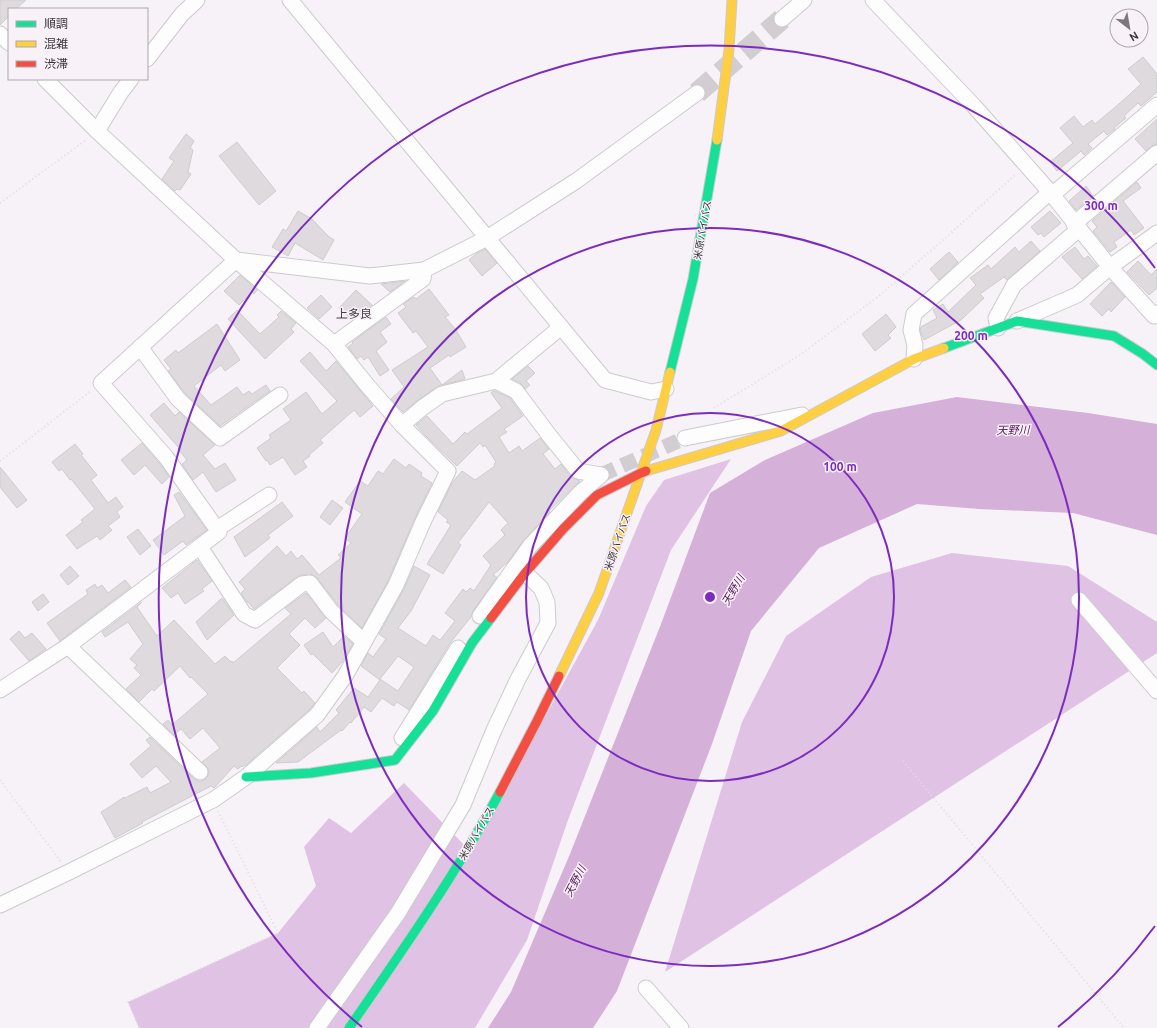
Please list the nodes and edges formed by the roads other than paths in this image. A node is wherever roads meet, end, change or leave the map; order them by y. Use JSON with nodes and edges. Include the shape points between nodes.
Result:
{"nodes":[{"id":1,"x":197,"y":0,"type":"edge"},
{"id":2,"x":290,"y":0,"type":"edge"},
{"id":3,"x":732,"y":0,"type":"edge"},
{"id":4,"x":804,"y":0,"type":"edge"},
{"id":5,"x":873,"y":0,"type":"edge"},
{"id":6,"x":782,"y":19,"type":"tunnel mouth"},
{"id":7,"x":0,"y":34,"type":"edge"},
{"id":8,"x":8,"y":42,"type":"edge"},
{"id":9,"x":148,"y":58,"type":"edge"},
{"id":10,"x":45,"y":80,"type":"edge"},
{"id":11,"x":130,"y":80,"type":"edge"},
{"id":12,"x":697,"y":93,"type":"tunnel mouth"},
{"id":13,"x":1157,"y":105,"type":"edge"},
{"id":14,"x":97,"y":131,"type":"junction"},
{"id":15,"x":1157,"y":153,"type":"edge"},
{"id":16,"x":1051,"y":193,"type":"junction"},
{"id":17,"x":1076,"y":227,"type":"junction"},
{"id":18,"x":1157,"y":233,"type":"edge"},
{"id":19,"x":487,"y":238,"type":"junction"},
{"id":20,"x":236,"y":260,"type":"junction"},
{"id":21,"x":1110,"y":267,"type":"junction"},
{"id":22,"x":424,"y":270,"type":"junction"},
{"id":23,"x":1157,"y":314,"type":"edge"},
{"id":24,"x":1017,"y":320,"type":"junction"},
{"id":25,"x":561,"y":327,"type":"junction"},
{"id":26,"x":998,"y":328,"type":"junction"},
{"id":27,"x":334,"y":344,"type":"junction"},
{"id":28,"x":140,"y":347,"type":"junction"},
{"id":29,"x":914,"y":359,"type":"junction"},
{"id":30,"x":1157,"y":365,"type":"edge"},
{"id":31,"x":496,"y":381,"type":"junction"},
{"id":32,"x":666,"y":389,"type":"junction"},
{"id":33,"x":280,"y":394,"type":"dead end"},
{"id":34,"x":816,"y":412,"type":"junction"},
{"id":35,"x":402,"y":425,"type":"junction"},
{"id":36,"x":685,"y":438,"type":"tunnel mouth"},
{"id":37,"x":641,"y":473,"type":"junction"},
{"id":38,"x":270,"y":495,"type":"dead end"},
{"id":39,"x":217,"y":529,"type":"junction"},
{"id":40,"x":200,"y":547,"type":"junction"},
{"id":41,"x":525,"y":573,"type":"junction"},
{"id":42,"x":1079,"y":600,"type":"dead end"},
{"id":43,"x":364,"y":642,"type":"junction"},
{"id":44,"x":68,"y":646,"type":"junction"},
{"id":45,"x":0,"y":690,"type":"edge"},
{"id":46,"x":1157,"y":691,"type":"edge"},
{"id":47,"x":395,"y":760,"type":"junction"},
{"id":48,"x":200,"y":772,"type":"dead end"},
{"id":49,"x":246,"y":777,"type":"junction"},
{"id":50,"x":0,"y":905,"type":"edge"},
{"id":51,"x":646,"y":988,"type":"dead end"},
{"id":52,"x":317,"y":1028,"type":"edge"},
{"id":53,"x":349,"y":1028,"type":"edge"},
{"id":54,"x":681,"y":1028,"type":"edge"}],
"edges":[{"from":1,"to":9,"type":"street","via":[[182,14]]},
{"from":2,"to":19,"type":"street"},
{"from":3,"to":32,"type":"main road","name":"米原バイパス","via":[[729,50],[714,158],[693,279]]},
{"from":4,"to":6,"type":"street"},
{"from":5,"to":16,"type":"street","via":[[974,106]]},
{"from":7,"to":8,"type":"street"},
{"from":10,"to":14,"type":"street"},
{"from":11,"to":14,"type":"street"},
{"from":12,"to":19,"type":"street","via":[[576,181]]},
{"from":13,"to":16,"type":"street"},
{"from":14,"to":20,"type":"street"},
{"from":15,"to":17,"type":"street"},
{"from":16,"to":17,"type":"street"},
{"from":16,"to":29,"type":"street","via":[[914,314],[911,330],[915,345]]},
{"from":17,"to":21,"type":"street"},
{"from":17,"to":26,"type":"street","via":[[1014,285],[996,318]]},
{"from":18,"to":21,"type":"street"},
{"from":19,"to":22,"type":"street"},
{"from":19,"to":25,"type":"street"},
{"from":20,"to":22,"type":"street","via":[[370,276]]},
{"from":20,"to":27,"type":"street"},
{"from":20,"to":28,"type":"street"},
{"from":21,"to":23,"type":"street","via":[[1154,316]]},
{"from":21,"to":24,"type":"street","via":[[1077,295]]},
{"from":22,"to":27,"type":"street","via":[[423,279]]},
{"from":24,"to":26,"type":"main road"},
{"from":24,"to":30,"type":"main road","via":[[1114,336]]},
{"from":25,"to":31,"type":"street"},
{"from":25,"to":32,"type":"street","via":[[605,380],[650,392]]},
{"from":26,"to":29,"type":"main road"},
{"from":27,"to":35,"type":"street"},
{"from":28,"to":33,"type":"street","via":[[178,399],[220,438]]},
{"from":28,"to":39,"type":"street","via":[[102,383],[166,457]]},
{"from":29,"to":34,"type":"main road"},
{"from":31,"to":35,"type":"street","via":[[442,394]]},
{"from":31,"to":47,"type":"street","via":[[516,392],[578,471],[601,475],[580,493],[530,546],[465,636],[396,747]]},
{"from":32,"to":37,"type":"main road","name":"米原バイパス","via":[[656,430]]},
{"from":34,"to":36,"type":"street"},
{"from":34,"to":37,"type":"main road","via":[[780,431]]},
{"from":35,"to":43,"type":"street","via":[[448,472],[396,585]]},
{"from":37,"to":41,"type":"main road","via":[[597,495]]},
{"from":37,"to":53,"type":"main road","name":"米原バイパス","via":[[599,593],[537,721],[453,874]]},
{"from":38,"to":39,"type":"street"},
{"from":39,"to":40,"type":"street","via":[[219,532]]},
{"from":40,"to":43,"type":"street","via":[[244,614],[255,620],[302,584],[310,583],[331,611]]},
{"from":40,"to":44,"type":"street"},
{"from":41,"to":47,"type":"main road","via":[[472,642],[433,711]]},
{"from":41,"to":52,"type":"street","via":[[541,588],[547,602],[548,622],[494,730],[463,805],[398,913]]},
{"from":42,"to":46,"type":"street"},
{"from":43,"to":49,"type":"street","via":[[345,676],[317,715]]},
{"from":44,"to":45,"type":"street"},
{"from":44,"to":48,"type":"street"},
{"from":47,"to":49,"type":"main road","via":[[311,773]]},
{"from":49,"to":50,"type":"street","via":[[213,800]]},
{"from":51,"to":54,"type":"street"}]}
